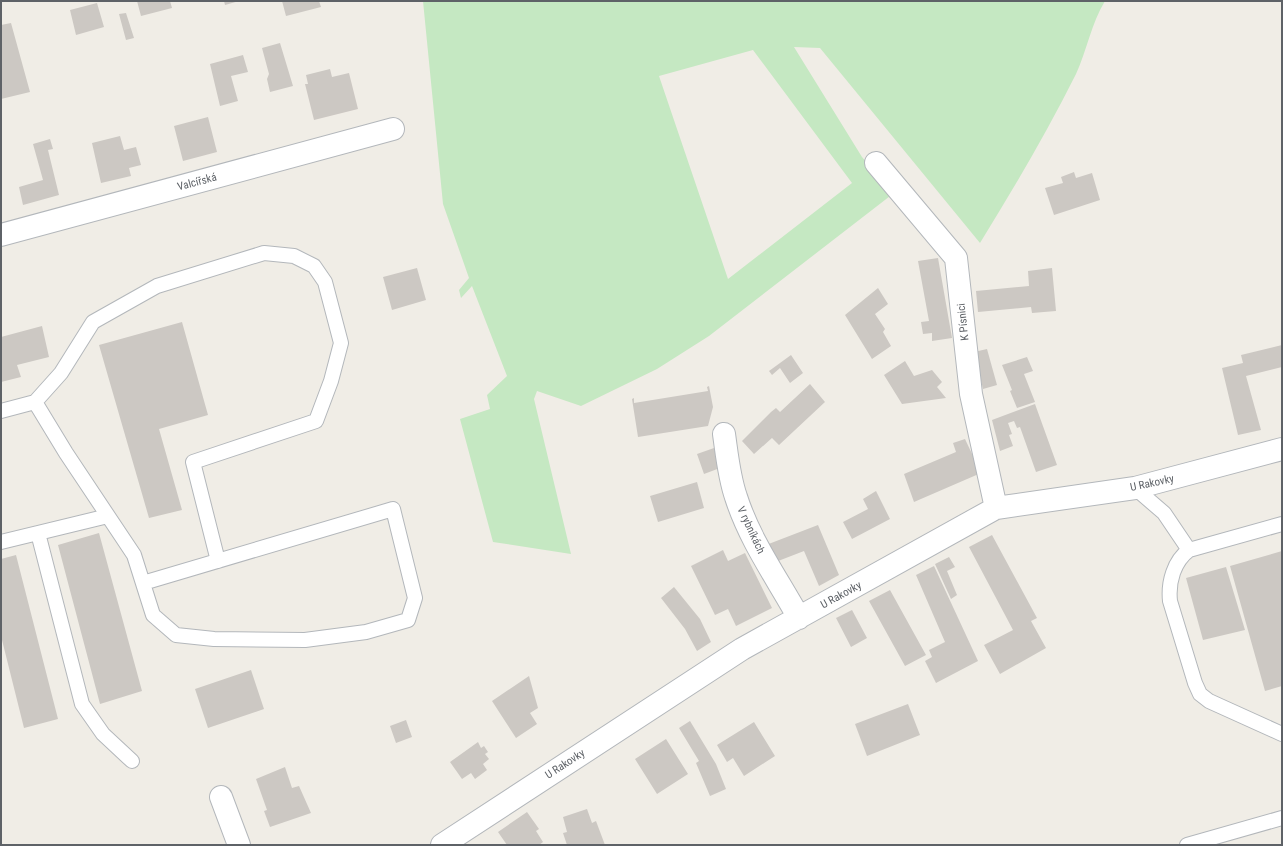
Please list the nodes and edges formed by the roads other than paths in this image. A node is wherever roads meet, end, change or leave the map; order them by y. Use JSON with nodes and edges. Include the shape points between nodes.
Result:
{"nodes":[{"id":1,"x":393,"y":129,"type":"dead end"},
{"id":2,"x":876,"y":163,"type":"dead end"},
{"id":3,"x":1,"y":235,"type":"edge"},
{"id":4,"x":35,"y":402,"type":"junction"},
{"id":5,"x":1,"y":411,"type":"edge"},
{"id":6,"x":724,"y":434,"type":"dead end"},
{"id":7,"x":1282,"y":449,"type":"edge"},
{"id":8,"x":1135,"y":488,"type":"junction"},
{"id":9,"x":996,"y":508,"type":"junction"},
{"id":10,"x":108,"y":516,"type":"junction"},
{"id":11,"x":1282,"y":524,"type":"edge"},
{"id":12,"x":38,"y":533,"type":"junction"},
{"id":13,"x":1,"y":542,"type":"edge"},
{"id":14,"x":1189,"y":550,"type":"junction"},
{"id":15,"x":218,"y":561,"type":"junction"},
{"id":16,"x":143,"y":582,"type":"junction"},
{"id":17,"x":799,"y":618,"type":"junction"},
{"id":18,"x":1282,"y":734,"type":"edge"},
{"id":19,"x":132,"y":761,"type":"dead end"},
{"id":20,"x":221,"y":797,"type":"dead end"},
{"id":21,"x":1282,"y":818,"type":"edge"},
{"id":22,"x":239,"y":845,"type":"edge"},
{"id":23,"x":442,"y":845,"type":"edge"},
{"id":24,"x":1187,"y":845,"type":"edge"}],
"edges":[{"from":1,"to":3,"type":"street","name":"Valcířská"},
{"from":2,"to":9,"type":"street","name":"K Písnici","via":[[956,258],[971,394]]},
{"from":4,"to":5,"type":"lane"},
{"from":4,"to":10,"type":"lane"},
{"from":4,"to":15,"type":"lane","via":[[61,373],[93,322],[157,286],[264,253],[294,256],[314,266],[325,282],[341,343],[331,381],[316,421],[193,462]]},
{"from":6,"to":17,"type":"street","name":"V rybníkách","via":[[736,497],[746,523]]},
{"from":7,"to":8,"type":"street","name":"U Rakovky"},
{"from":8,"to":9,"type":"street","name":"U Rakovky"},
{"from":8,"to":14,"type":"lane","via":[[1164,513]]},
{"from":9,"to":17,"type":"street","name":"U Rakovky"},
{"from":10,"to":12,"type":"lane"},
{"from":10,"to":16,"type":"lane","via":[[134,555]]},
{"from":11,"to":14,"type":"lane"},
{"from":12,"to":13,"type":"lane"},
{"from":12,"to":19,"type":"lane","via":[[82,704],[104,734]]},
{"from":14,"to":18,"type":"lane","via":[[1176,563],[1169,592],[1200,694],[1209,701]]},
{"from":15,"to":16,"type":"lane"},
{"from":15,"to":16,"type":"lane","via":[[393,509],[415,598],[408,620],[366,632],[305,640],[214,639],[176,636],[153,615]]},
{"from":17,"to":23,"type":"street","name":"U Rakovky","via":[[742,649]]},
{"from":20,"to":22,"type":"street"},
{"from":21,"to":24,"type":"lane"}]}
